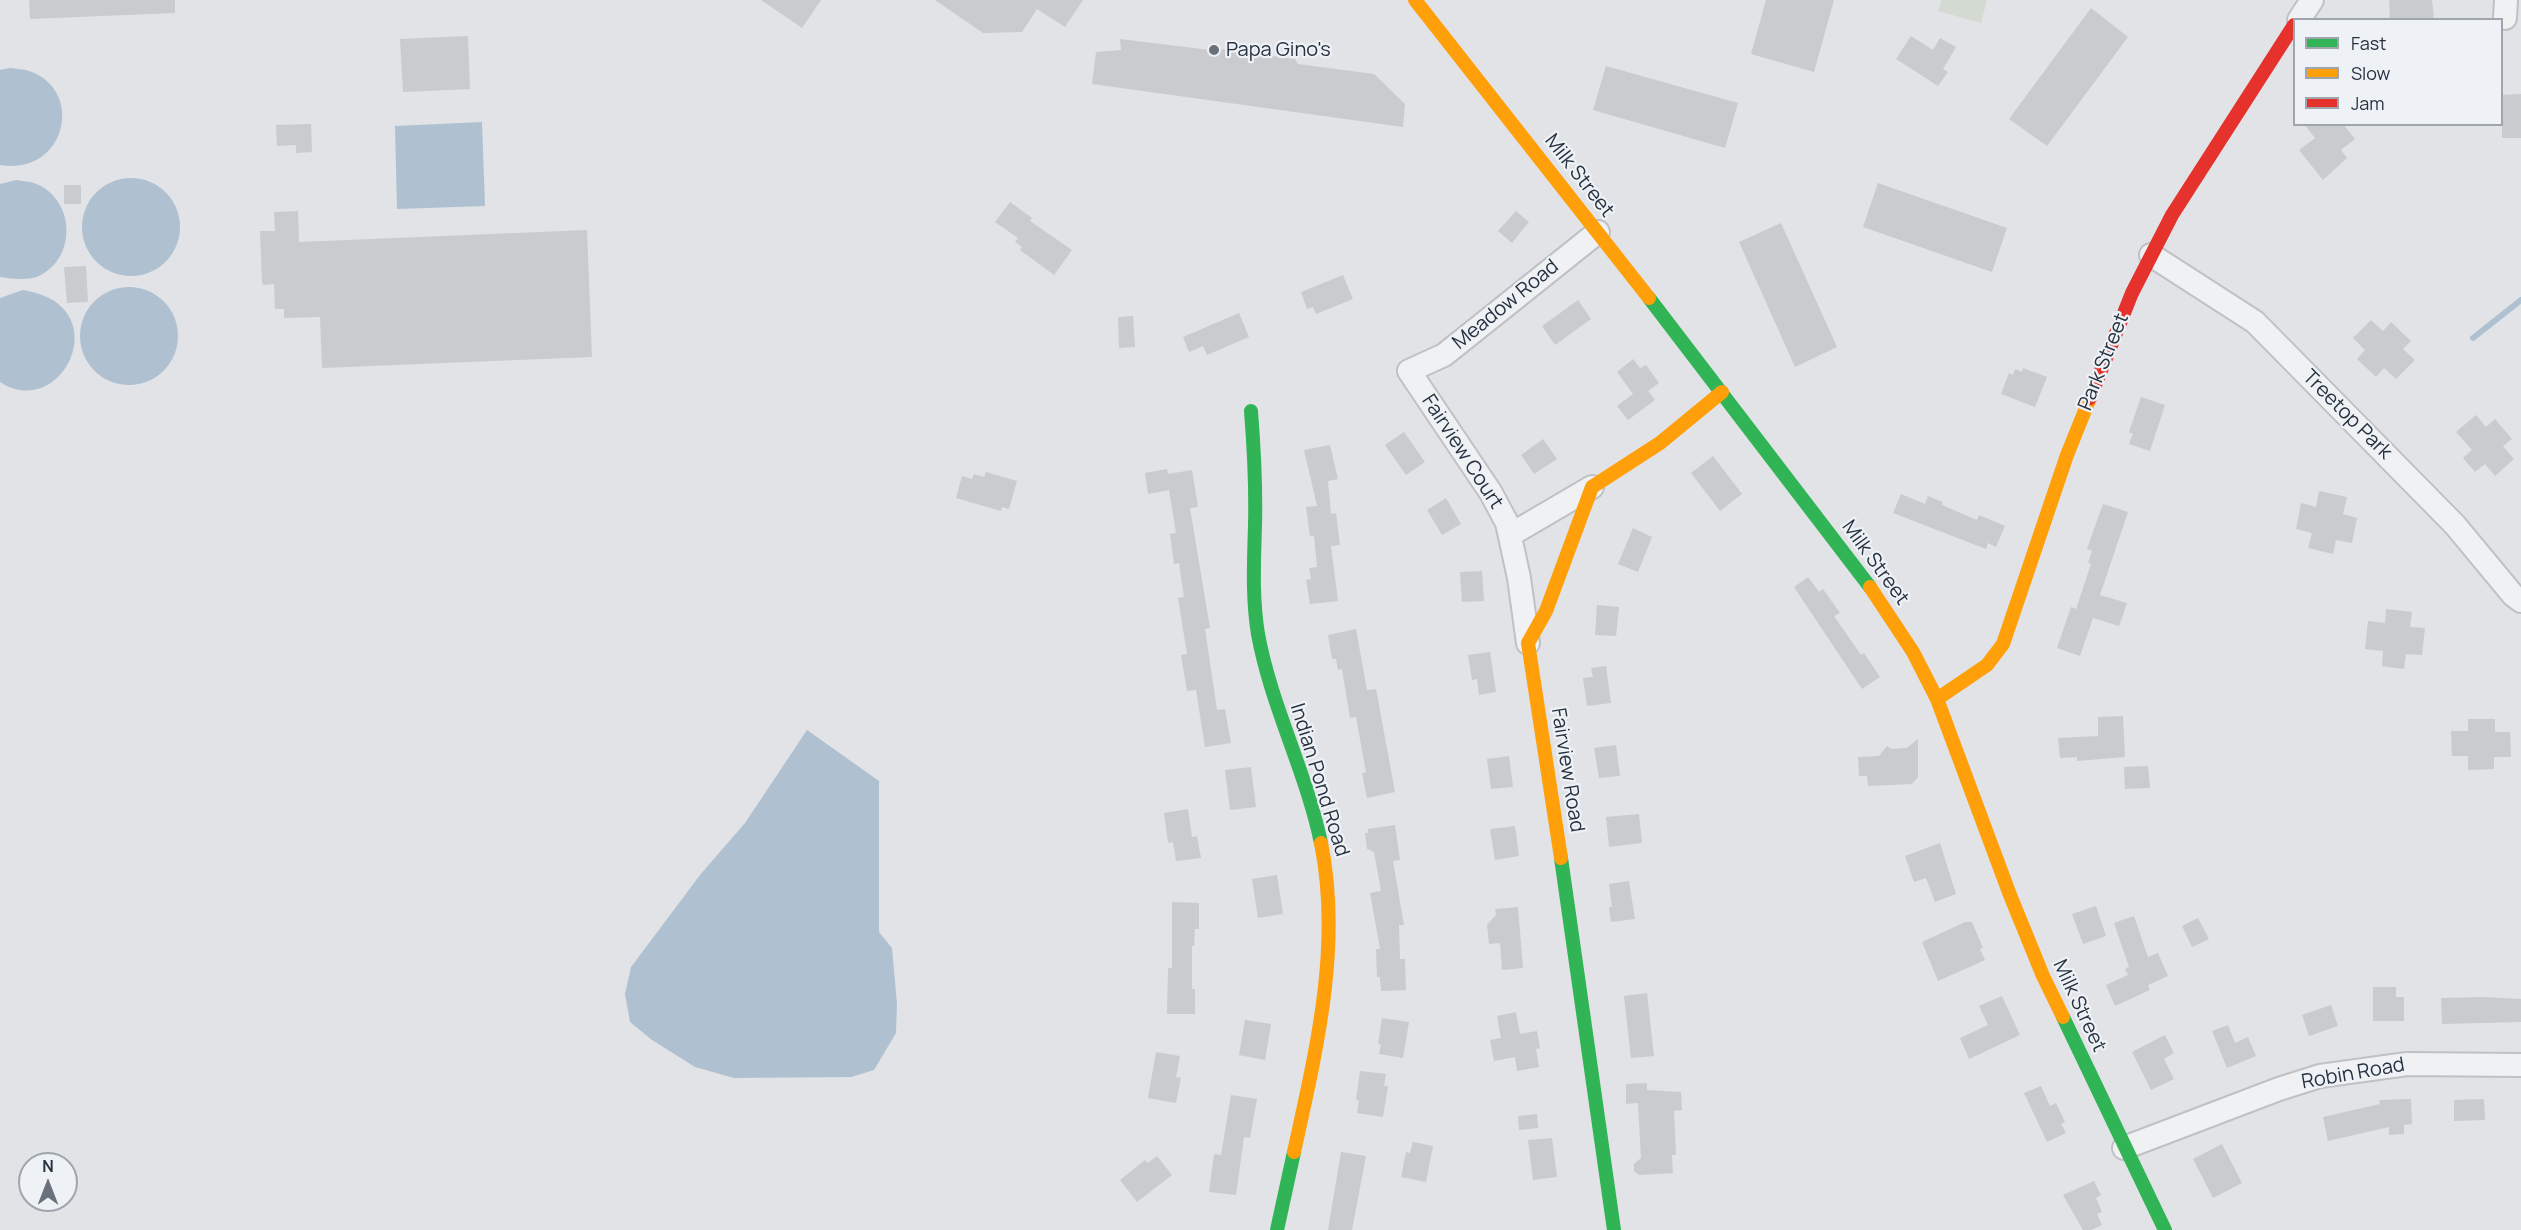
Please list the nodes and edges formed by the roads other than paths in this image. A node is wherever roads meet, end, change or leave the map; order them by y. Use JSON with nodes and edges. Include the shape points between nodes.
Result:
{"nodes":[{"id":1,"x":1415,"y":0,"type":"edge"},
{"id":2,"x":2312,"y":0,"type":"edge"},
{"id":3,"x":2300,"y":18,"type":"edge"},
{"id":4,"x":2293,"y":29,"type":"edge"},
{"id":5,"x":1598,"y":232,"type":"junction"},
{"id":6,"x":2151,"y":255,"type":"junction"},
{"id":7,"x":1409,"y":371,"type":"joint"},
{"id":8,"x":1722,"y":392,"type":"junction"},
{"id":9,"x":1251,"y":411,"type":"dead end"},
{"id":10,"x":1592,"y":487,"type":"junction"},
{"id":11,"x":1510,"y":535,"type":"junction"},
{"id":12,"x":2521,"y":601,"type":"edge"},
{"id":13,"x":1528,"y":643,"type":"junction"},
{"id":14,"x":1937,"y":699,"type":"junction"},
{"id":15,"x":2521,"y":1065,"type":"edge"},
{"id":16,"x":2124,"y":1148,"type":"junction"},
{"id":17,"x":1277,"y":1230,"type":"edge"},
{"id":18,"x":1614,"y":1230,"type":"edge"},
{"id":19,"x":2165,"y":1230,"type":"edge"}],
"edges":[{"from":1,"to":5,"type":"street","name":"Milk Street"},
{"from":2,"to":3,"type":"street"},
{"from":4,"to":6,"type":"street","name":"Park Street","via":[[2217,140]]},
{"from":5,"to":7,"type":"street","name":"Meadow Road","via":[[1444,355]]},
{"from":5,"to":8,"type":"street","name":"Milk Street"},
{"from":6,"to":12,"type":"street","name":"Treetop Park","via":[[2255,322],[2455,525]]},
{"from":6,"to":14,"type":"street","name":"Park Street","via":[[2082,414],[2003,644],[1987,665]]},
{"from":7,"to":11,"type":"street","name":"Fairview Court","via":[[1491,493]]},
{"from":8,"to":10,"type":"street","via":[[1660,443]]},
{"from":8,"to":14,"type":"street","name":"Milk Street","via":[[1871,588],[1913,652]]},
{"from":9,"to":17,"type":"street","name":"Indian Pond Road","via":[[1255,458],[1253,590],[1258,632],[1270,688],[1317,829],[1326,868],[1329,909],[1323,999],[1304,1114]]},
{"from":10,"to":11,"type":"street"},
{"from":10,"to":13,"type":"street","via":[[1546,611]]},
{"from":11,"to":13,"type":"street","name":"Fairview Court"},
{"from":13,"to":18,"type":"street","name":"Fairview Road"},
{"from":14,"to":16,"type":"street","name":"Milk Street","via":[[2026,936]]},
{"from":15,"to":16,"type":"street","name":"Robin Road","via":[[2407,1064],[2320,1076]]},
{"from":16,"to":19,"type":"street","name":"Milk Street"}]}
